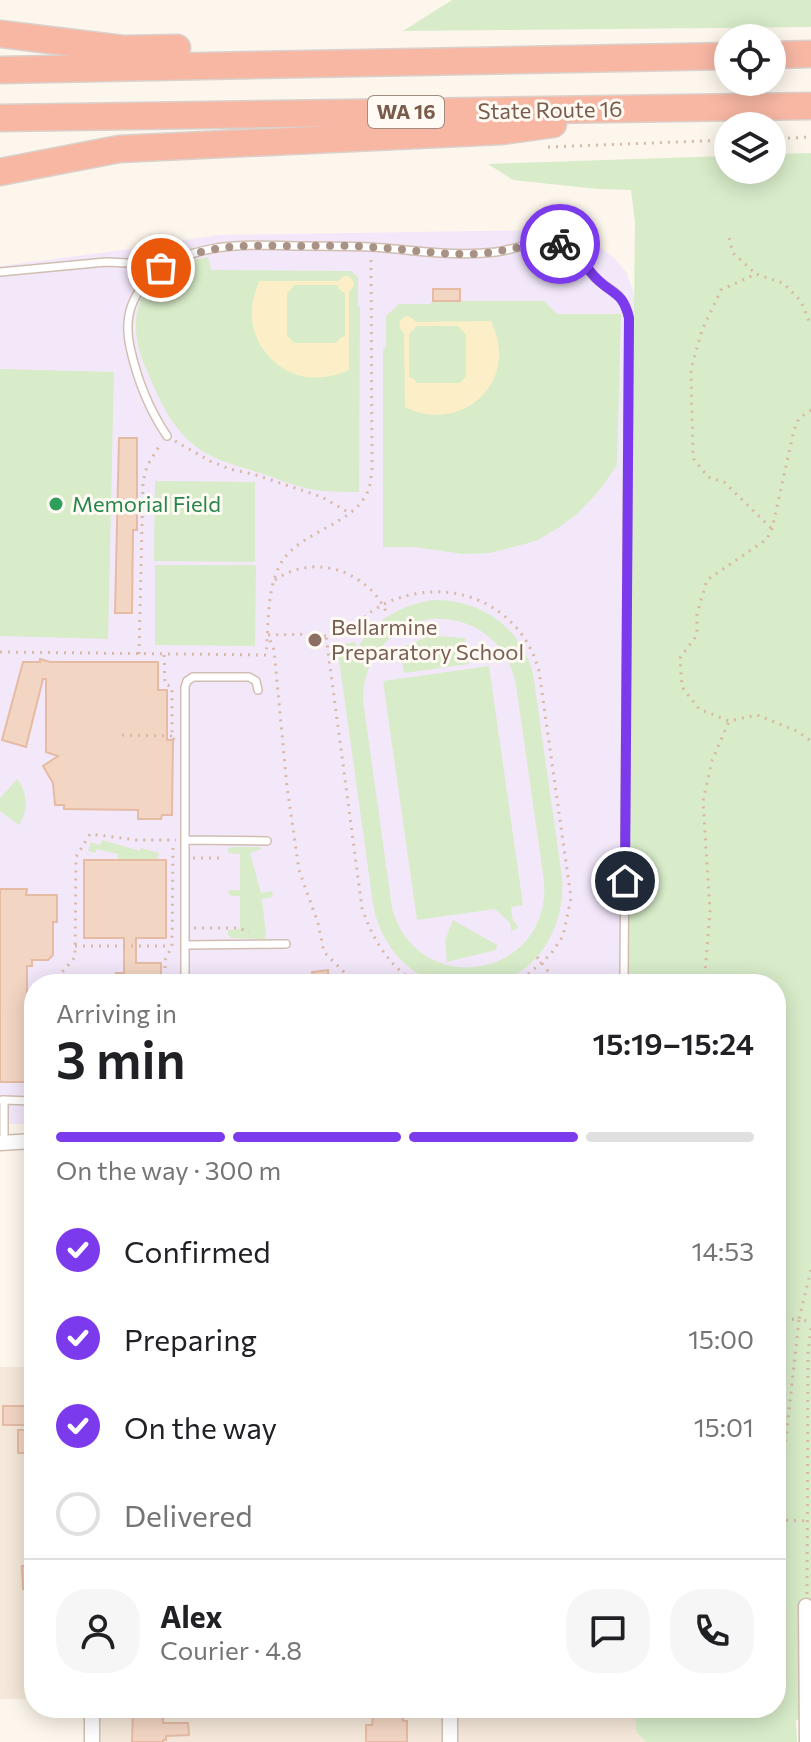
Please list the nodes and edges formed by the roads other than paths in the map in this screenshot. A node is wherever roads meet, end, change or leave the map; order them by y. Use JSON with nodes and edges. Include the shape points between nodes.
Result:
{"nodes":[{"id":1,"x":0,"y":34,"type":"edge"},
{"id":2,"x":811,"y":54,"type":"edge"},
{"id":3,"x":786,"y":55,"type":"edge"},
{"id":4,"x":714,"y":56,"type":"edge"},
{"id":5,"x":477,"y":60,"type":"junction"},
{"id":6,"x":0,"y":70,"type":"edge"},
{"id":7,"x":811,"y":106,"type":"edge"},
{"id":8,"x":670,"y":109,"type":"junction"},
{"id":9,"x":0,"y":118,"type":"edge"},
{"id":10,"x":0,"y":172,"type":"edge"},
{"id":11,"x":0,"y":272,"type":"edge"},
{"id":12,"x":157,"y":272,"type":"junction"},
{"id":13,"x":167,"y":436,"type":"road end"},
{"id":14,"x":258,"y":690,"type":"dead end"},
{"id":15,"x":185,"y":840,"type":"junction"},
{"id":16,"x":267,"y":841,"type":"dead end"},
{"id":17,"x":286,"y":944,"type":"dead end"},
{"id":18,"x":185,"y":945,"type":"junction"},
{"id":19,"x":185,"y":974,"type":"edge"},
{"id":20,"x":624,"y":974,"type":"edge"},
{"id":21,"x":2,"y":1100,"type":"edge"},
{"id":22,"x":24,"y":1101,"type":"edge"},
{"id":23,"x":24,"y":1142,"type":"edge"},
{"id":24,"x":2,"y":1143,"type":"edge"},
{"id":25,"x":806,"y":1606,"type":"road end"},
{"id":26,"x":92,"y":1718,"type":"edge"},
{"id":27,"x":450,"y":1718,"type":"edge"},
{"id":28,"x":92,"y":1742,"type":"edge"},
{"id":29,"x":450,"y":1742,"type":"edge"},
{"id":30,"x":807,"y":1742,"type":"edge"}],
"edges":[{"from":1,"to":5,"type":"highway","via":[[123,49],[296,47]]},
{"from":2,"to":3,"type":"highway"},
{"from":4,"to":5,"type":"highway"},
{"from":5,"to":6,"type":"highway"},
{"from":7,"to":8,"type":"highway","name":"State Route 16","number":"WA 16"},
{"from":8,"to":9,"type":"highway","name":"State Route 16","number":"WA 16"},
{"from":8,"to":10,"type":"highway","via":[[502,131],[119,149]]},
{"from":11,"to":12,"type":"lane","via":[[106,262]]},
{"from":12,"to":13,"type":"lane","via":[[135,295],[127,325],[141,388]]},
{"from":12,"to":20,"type":"lane","via":[[177,259],[248,245],[477,254],[561,244],[581,257],[597,280],[626,305]]},
{"from":14,"to":15,"type":"lane","via":[[249,677],[193,677],[186,684]]},
{"from":15,"to":16,"type":"lane"},
{"from":15,"to":18,"type":"lane"},
{"from":17,"to":18,"type":"lane"},
{"from":18,"to":19,"type":"lane"},
{"from":21,"to":22,"type":"lane"},
{"from":21,"to":24,"type":"lane"},
{"from":23,"to":24,"type":"street"},
{"from":25,"to":30,"type":"street"},
{"from":26,"to":28,"type":"street"},
{"from":27,"to":29,"type":"street"}]}
